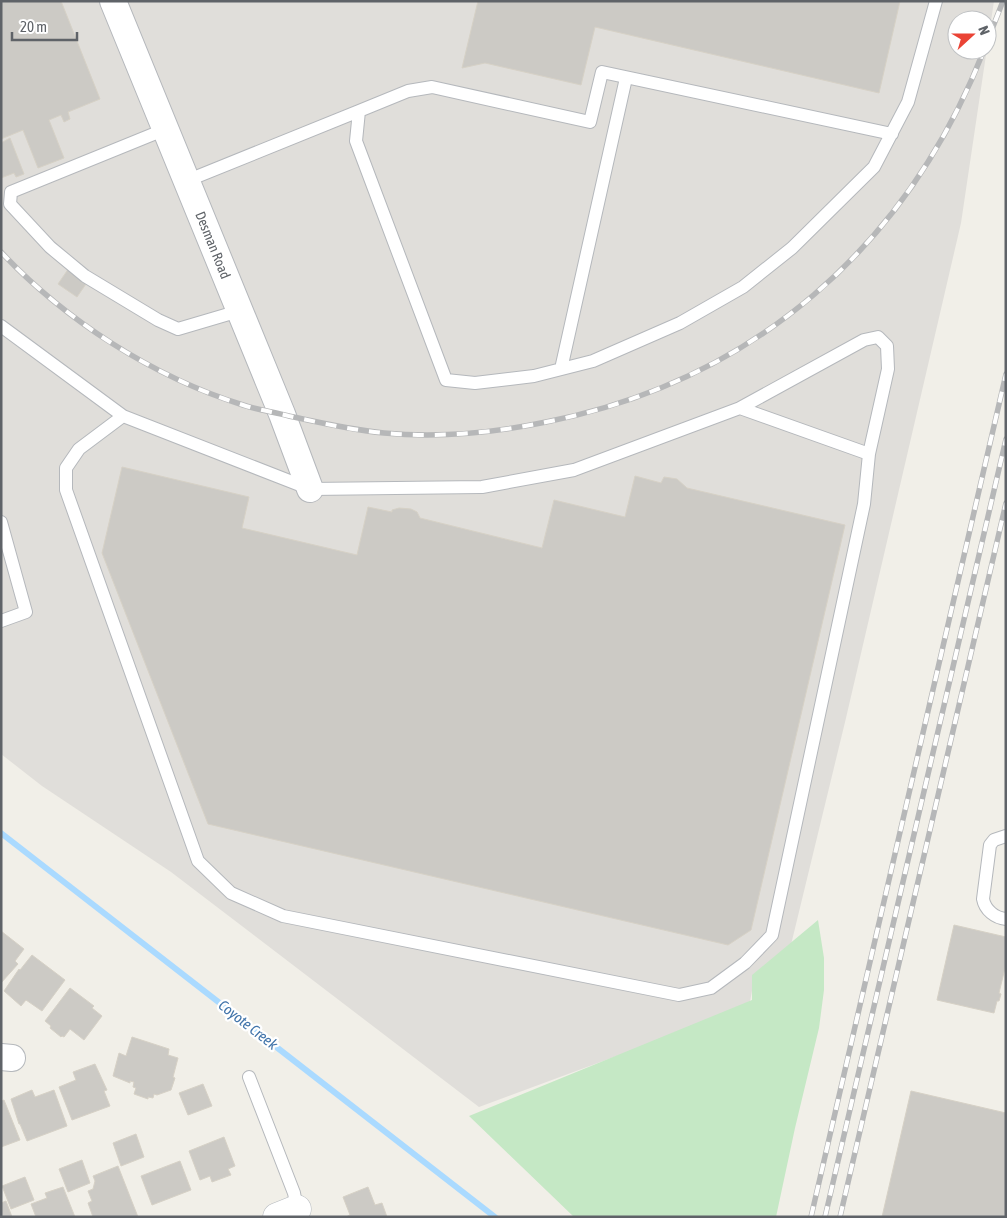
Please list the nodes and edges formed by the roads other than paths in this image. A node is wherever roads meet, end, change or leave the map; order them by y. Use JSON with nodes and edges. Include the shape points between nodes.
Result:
{"nodes":[{"id":1,"x":113,"y":1,"type":"edge"},
{"id":2,"x":936,"y":1,"type":"edge"},
{"id":3,"x":626,"y":78,"type":"junction"},
{"id":4,"x":359,"y":111,"type":"junction"},
{"id":5,"x":166,"y":129,"type":"junction"},
{"id":6,"x":892,"y":134,"type":"junction"},
{"id":7,"x":186,"y":181,"type":"junction"},
{"id":8,"x":239,"y":311,"type":"junction"},
{"id":9,"x":1,"y":326,"type":"edge"},
{"id":10,"x":561,"y":369,"type":"junction"},
{"id":11,"x":740,"y":408,"type":"junction"},
{"id":12,"x":123,"y":416,"type":"junction"},
{"id":13,"x":868,"y":454,"type":"junction"},
{"id":14,"x":310,"y":489,"type":"junction"},
{"id":15,"x":1,"y":522,"type":"edge"},
{"id":16,"x":1,"y":621,"type":"edge"},
{"id":17,"x":1006,"y":836,"type":"edge"},
{"id":18,"x":1006,"y":919,"type":"edge"},
{"id":19,"x":249,"y":1077,"type":"dead end"},
{"id":20,"x":291,"y":1214,"type":"edge"}],
"edges":[{"from":1,"to":5,"type":"street","name":"Desman Road"},
{"from":2,"to":6,"type":"lane","via":[[908,102]]},
{"from":3,"to":4,"type":"lane","via":[[602,72],[590,122],[432,87],[408,90]]},
{"from":3,"to":6,"type":"lane"},
{"from":3,"to":10,"type":"lane"},
{"from":4,"to":7,"type":"lane"},
{"from":4,"to":10,"type":"lane","via":[[356,141],[446,380],[475,383],[534,376]]},
{"from":5,"to":7,"type":"street","name":"Desman Road"},
{"from":5,"to":8,"type":"lane","via":[[11,192],[10,204],[50,247],[85,276],[158,320],[178,329]]},
{"from":6,"to":10,"type":"lane","via":[[874,168],[792,248],[737,291],[680,324],[593,361]]},
{"from":7,"to":8,"type":"street","name":"Desman Road"},
{"from":8,"to":14,"type":"street","name":"Desman Road"},
{"from":9,"to":12,"type":"lane"},
{"from":11,"to":13,"type":"lane"},
{"from":11,"to":13,"type":"lane","via":[[864,340],[878,337],[887,346],[888,369]]},
{"from":11,"to":14,"type":"lane","via":[[574,470],[482,487]]},
{"from":12,"to":13,"type":"lane","via":[[78,449],[66,468],[66,490],[198,861],[231,893],[283,916],[679,995],[711,988],[745,963],[772,934],[864,504]]},
{"from":12,"to":14,"type":"lane"},
{"from":15,"to":16,"type":"lane","via":[[26,612]]},
{"from":17,"to":18,"type":"lane","via":[[990,845],[983,899],[990,912]]},
{"from":19,"to":20,"type":"lane","via":[[294,1194]]}]}
